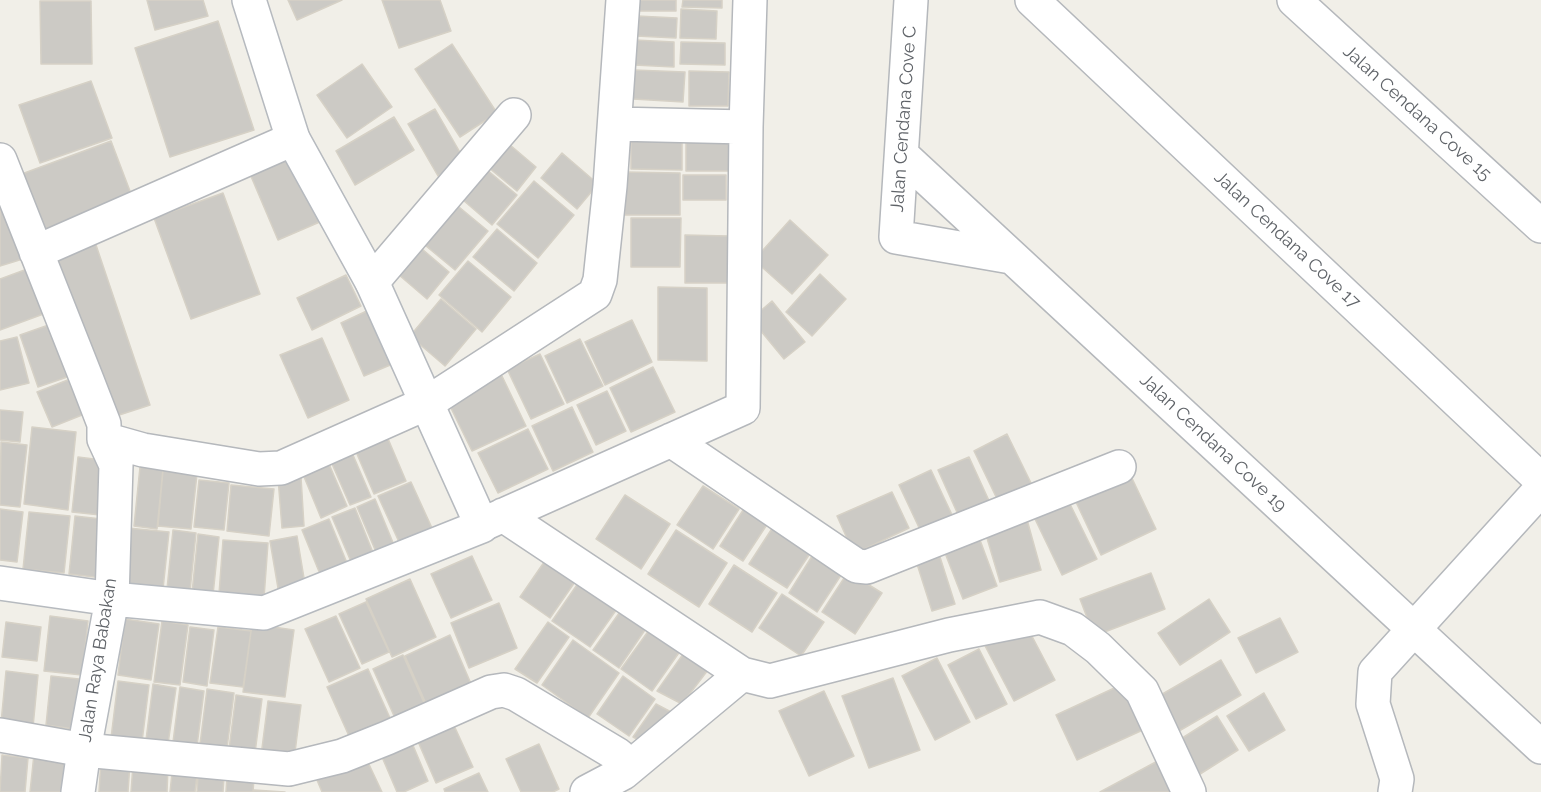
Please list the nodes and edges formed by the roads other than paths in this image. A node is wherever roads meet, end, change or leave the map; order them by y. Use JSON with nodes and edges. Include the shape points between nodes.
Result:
{"nodes":[{"id":1,"x":249,"y":0,"type":"edge"},
{"id":2,"x":623,"y":0,"type":"edge"},
{"id":3,"x":750,"y":0,"type":"edge"},
{"id":4,"x":911,"y":0,"type":"edge"},
{"id":5,"x":1032,"y":0,"type":"edge"},
{"id":6,"x":1294,"y":0,"type":"edge"},
{"id":7,"x":514,"y":115,"type":"dead end"},
{"id":8,"x":615,"y":124,"type":"junction"},
{"id":9,"x":746,"y":127,"type":"junction"},
{"id":10,"x":293,"y":139,"type":"junction"},
{"id":11,"x":902,"y":155,"type":"junction"},
{"id":12,"x":0,"y":160,"type":"edge"},
{"id":13,"x":1541,"y":225,"type":"edge"},
{"id":14,"x":36,"y":252,"type":"junction"},
{"id":15,"x":1011,"y":257,"type":"junction"},
{"id":16,"x":372,"y":282,"type":"junction"},
{"id":17,"x":427,"y":403,"type":"junction"},
{"id":18,"x":104,"y":439,"type":"junction"},
{"id":19,"x":671,"y":440,"type":"junction"},
{"id":20,"x":1119,"y":467,"type":"dead end"},
{"id":21,"x":1541,"y":480,"type":"edge"},
{"id":22,"x":1541,"y":489,"type":"edge"},
{"id":23,"x":492,"y":520,"type":"junction"},
{"id":24,"x":0,"y":583,"type":"edge"},
{"id":25,"x":112,"y":599,"type":"junction"},
{"id":26,"x":1414,"y":629,"type":"junction"},
{"id":27,"x":742,"y":674,"type":"junction"},
{"id":28,"x":0,"y":735,"type":"edge"},
{"id":29,"x":1541,"y":747,"type":"edge"},
{"id":30,"x":84,"y":750,"type":"junction"},
{"id":31,"x":623,"y":773,"type":"junction"},
{"id":32,"x":78,"y":792,"type":"edge"},
{"id":33,"x":587,"y":792,"type":"edge"},
{"id":34,"x":1189,"y":792,"type":"edge"},
{"id":35,"x":1395,"y":792,"type":"edge"}],
"edges":[{"from":1,"to":10,"type":"street"},
{"from":2,"to":8,"type":"street"},
{"from":3,"to":9,"type":"street"},
{"from":4,"to":11,"type":"street","name":"Jalan Cendana Cove C"},
{"from":5,"to":21,"type":"street","name":"Jalan Cendana Cove 17"},
{"from":6,"to":13,"type":"street","name":"Jalan Cendana Cove 15"},
{"from":7,"to":16,"type":"street"},
{"from":8,"to":9,"type":"street"},
{"from":8,"to":17,"type":"street","via":[[600,280],[595,294]]},
{"from":9,"to":19,"type":"street","via":[[744,407]]},
{"from":10,"to":14,"type":"street"},
{"from":10,"to":16,"type":"street"},
{"from":11,"to":15,"type":"street","name":"Jalan Cendana Cove 19"},
{"from":11,"to":15,"type":"street","name":"Jalan Cendana Cove C","via":[[896,237]]},
{"from":12,"to":14,"type":"street","name":"Jalan Raya Babakan"},
{"from":14,"to":18,"type":"street","name":"Jalan Raya Babakan","via":[[104,424]]},
{"from":15,"to":26,"type":"street","name":"Jalan Cendana Cove 19"},
{"from":16,"to":17,"type":"street"},
{"from":17,"to":18,"type":"street","via":[[281,468],[247,467],[143,450]]},
{"from":17,"to":23,"type":"street"},
{"from":18,"to":25,"type":"street","name":"Jalan Raya Babakan","via":[[116,465]]},
{"from":19,"to":20,"type":"street","via":[[857,566],[867,567]]},
{"from":19,"to":23,"type":"street"},
{"from":22,"to":26,"type":"street"},
{"from":23,"to":25,"type":"street","via":[[264,613]]},
{"from":23,"to":27,"type":"street"},
{"from":24,"to":25,"type":"street"},
{"from":25,"to":30,"type":"street","name":"Jalan Raya Babakan"},
{"from":26,"to":29,"type":"street","name":"Jalan Cendana Cove 19"},
{"from":26,"to":35,"type":"street","via":[[1375,672],[1373,704],[1397,779]]},
{"from":27,"to":31,"type":"street"},
{"from":27,"to":34,"type":"street","via":[[770,681],[949,635],[1040,617],[1073,629],[1142,691]]},
{"from":28,"to":30,"type":"street"},
{"from":30,"to":31,"type":"street","via":[[289,769],[342,756],[504,690],[618,755]]},
{"from":30,"to":32,"type":"street","name":"Jalan Raya Babakan"},
{"from":31,"to":33,"type":"street"}]}
